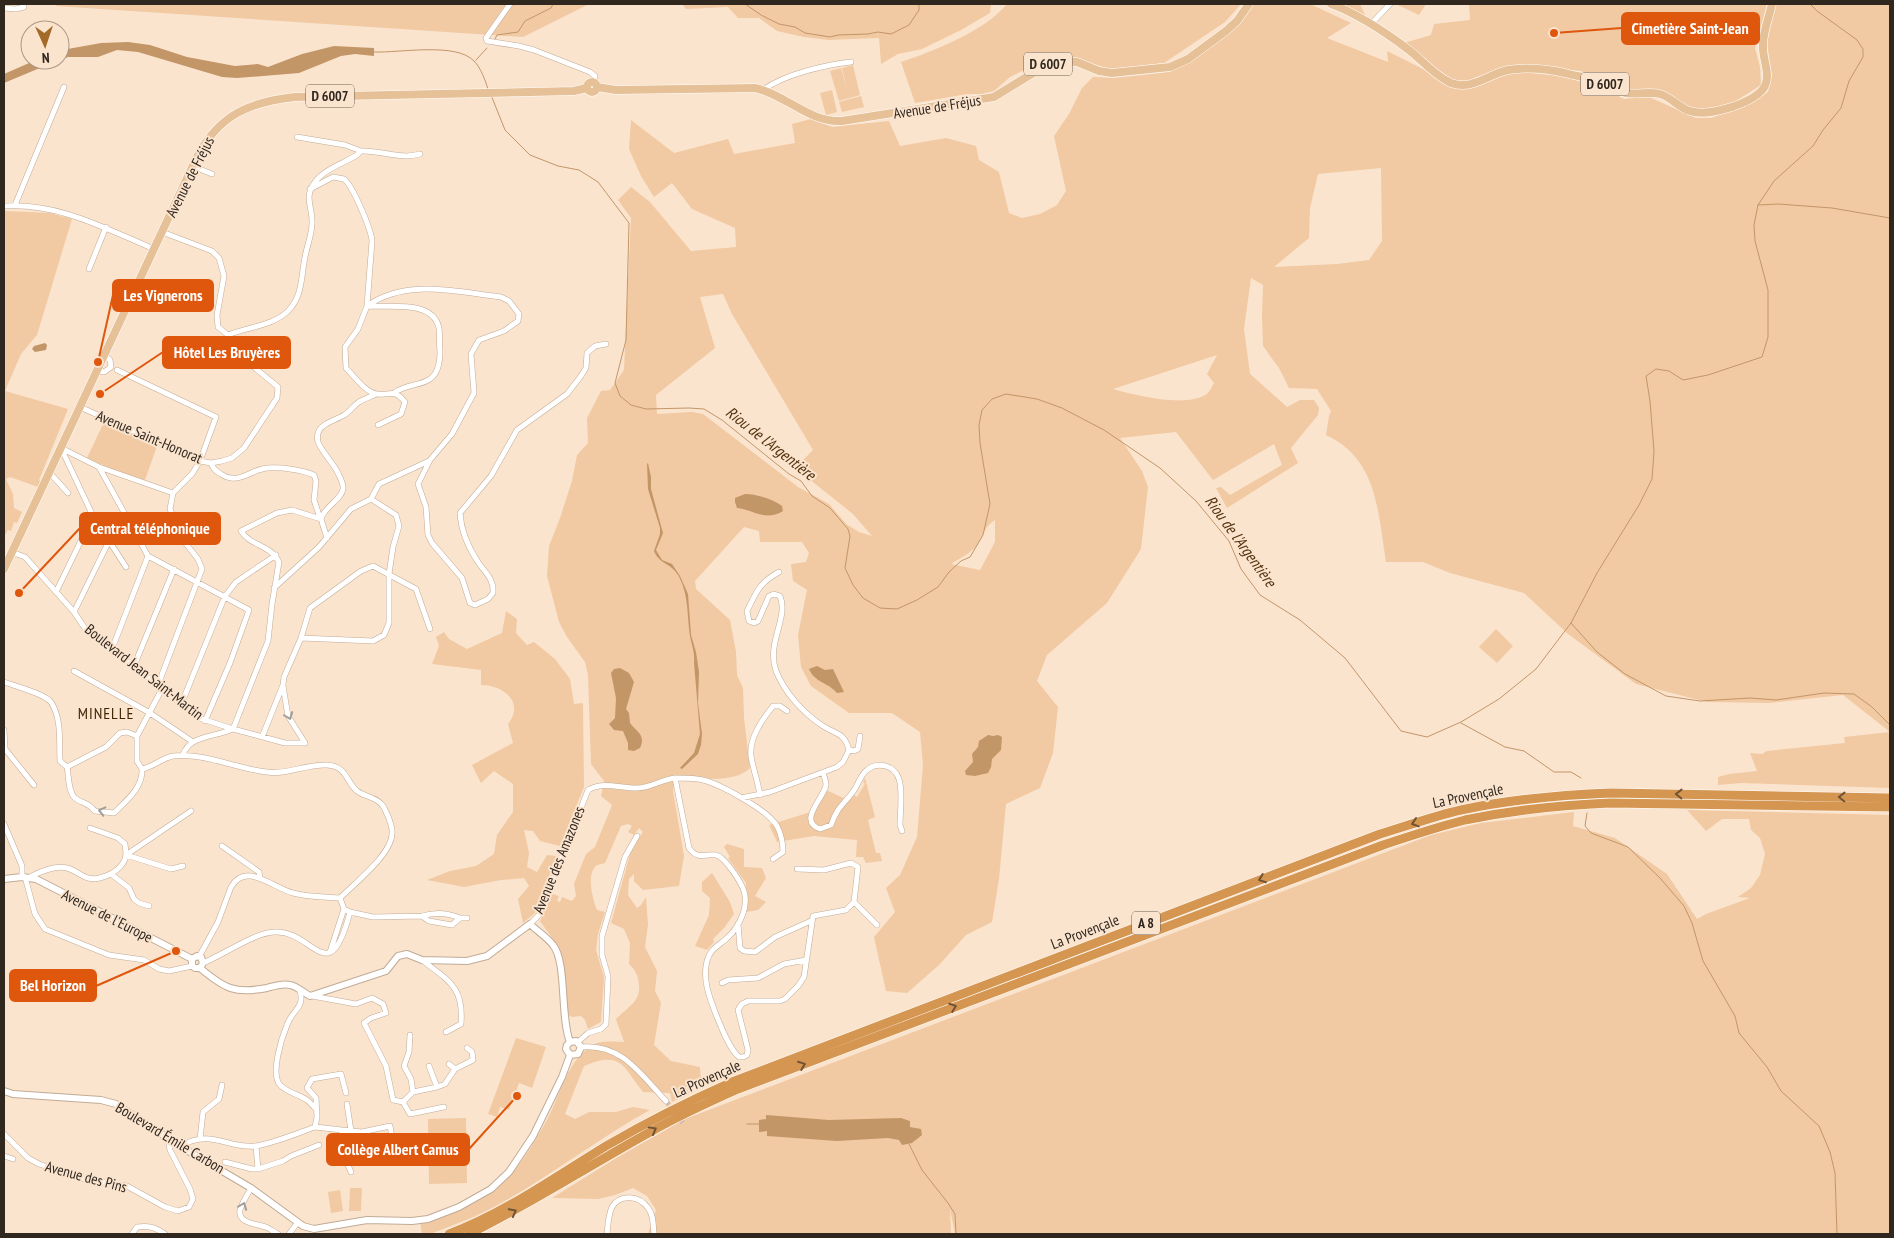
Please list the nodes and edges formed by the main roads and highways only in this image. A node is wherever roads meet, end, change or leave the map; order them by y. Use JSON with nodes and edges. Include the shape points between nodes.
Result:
{"nodes":[{"id":1,"x":1249,"y":4,"type":"edge"},
{"id":2,"x":1331,"y":4,"type":"edge"},
{"id":3,"x":1772,"y":4,"type":"edge"},
{"id":4,"x":4,"y":569,"type":"edge"},
{"id":5,"x":1890,"y":798,"type":"edge"},
{"id":6,"x":1890,"y":807,"type":"edge"},
{"id":7,"x":449,"y":1234,"type":"edge"},
{"id":8,"x":469,"y":1234,"type":"edge"}],
"edges":[{"from":1,"to":4,"type":"main road","name":"Avenue de Fréjus","number":"D 6007","via":[[1226,31],[1177,65],[1112,73],[1077,62],[1059,61],[1043,67],[1004,93],[983,100],[832,122],[763,90],[746,87],[616,90],[588,83],[587,88],[574,91],[295,97],[262,102],[243,109],[221,124],[205,142],[192,166]]},
{"from":2,"to":3,"type":"main road","number":"D 6007","via":[[1371,24],[1452,83],[1468,85],[1509,70],[1551,70],[1594,80],[1620,92],[1661,94],[1688,111],[1708,113],[1750,98],[1764,88],[1767,78],[1763,39]]},
{"from":5,"to":7,"type":"highway","name":"La Provençale","number":"A 8","one_way":true,"via":[[1565,795],[1469,808],[1380,834],[732,1082],[648,1123],[516,1201]]},
{"from":8,"to":6,"type":"highway","name":"La Provençale","number":"A 8","one_way":true,"via":[[525,1206],[652,1130],[738,1089],[1422,832],[1464,820],[1567,805]]}]}
